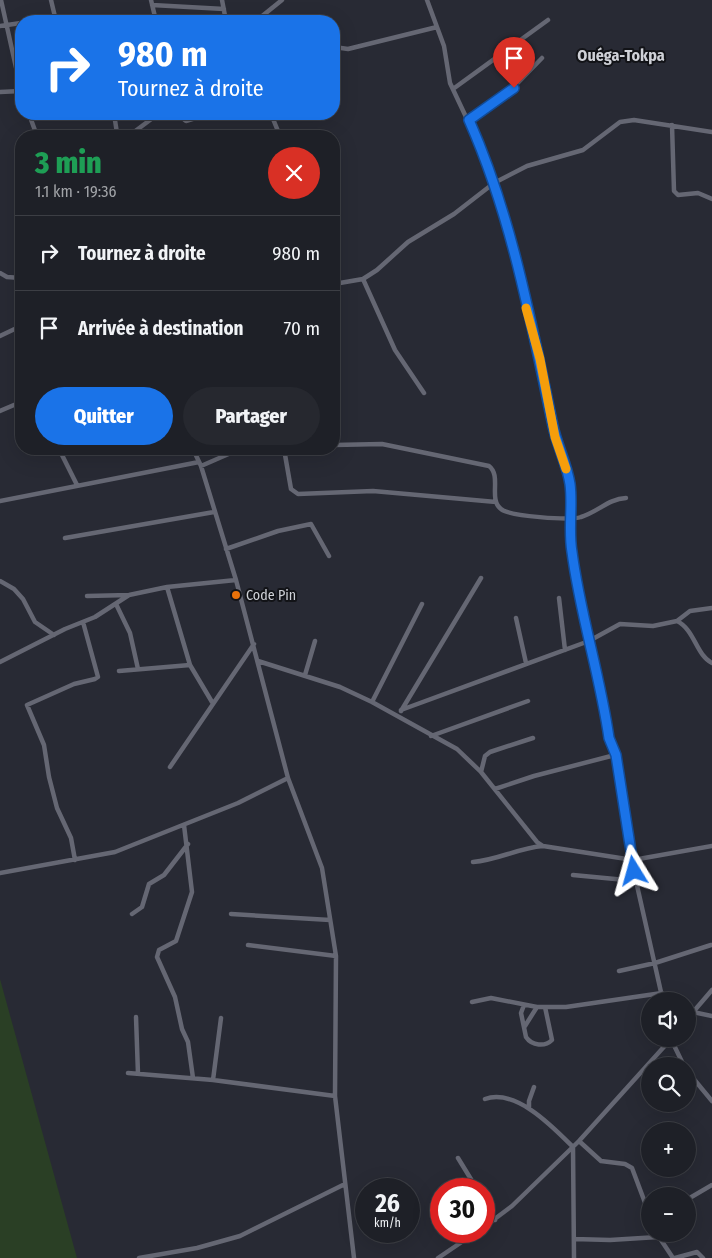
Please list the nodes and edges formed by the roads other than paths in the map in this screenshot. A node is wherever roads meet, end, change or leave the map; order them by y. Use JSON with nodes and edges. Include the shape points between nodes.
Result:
{"nodes":[{"id":1,"x":1,"y":0,"type":"edge"},
{"id":2,"x":51,"y":0,"type":"edge"},
{"id":3,"x":222,"y":0,"type":"edge"},
{"id":4,"x":282,"y":0,"type":"edge"},
{"id":5,"x":427,"y":0,"type":"edge"},
{"id":6,"x":151,"y":2,"type":"edge"},
{"id":7,"x":224,"y":8,"type":"junction"},
{"id":8,"x":54,"y":15,"type":"edge"},
{"id":9,"x":154,"y":15,"type":"edge"},
{"id":10,"x":225,"y":15,"type":"edge"},
{"id":11,"x":263,"y":15,"type":"edge"},
{"id":12,"x":548,"y":20,"type":"dead end"},
{"id":13,"x":15,"y":24,"type":"edge"},
{"id":14,"x":6,"y":25,"type":"junction"},
{"id":15,"x":0,"y":26,"type":"edge"},
{"id":16,"x":436,"y":27,"type":"junction"},
{"id":17,"x":340,"y":47,"type":"edge"},
{"id":18,"x":542,"y":58,"type":"dead end"},
{"id":19,"x":15,"y":64,"type":"edge"},
{"id":20,"x":453,"y":89,"type":"junction"},
{"id":21,"x":15,"y":91,"type":"edge"},
{"id":22,"x":0,"y":92,"type":"edge"},
{"id":23,"x":151,"y":120,"type":"edge"},
{"id":24,"x":469,"y":120,"type":"junction"},
{"id":25,"x":672,"y":125,"type":"junction"},
{"id":26,"x":138,"y":130,"type":"edge"},
{"id":27,"x":712,"y":132,"type":"edge"},
{"id":28,"x":494,"y":183,"type":"junction"},
{"id":29,"x":712,"y":199,"type":"edge"},
{"id":30,"x":0,"y":273,"type":"edge"},
{"id":31,"x":15,"y":278,"type":"edge"},
{"id":32,"x":363,"y":279,"type":"junction"},
{"id":33,"x":340,"y":283,"type":"edge"},
{"id":34,"x":15,"y":329,"type":"edge"},
{"id":35,"x":0,"y":336,"type":"edge"},
{"id":36,"x":424,"y":393,"type":"dead end"},
{"id":37,"x":15,"y":405,"type":"edge"},
{"id":38,"x":0,"y":411,"type":"edge"},
{"id":39,"x":340,"y":445,"type":"edge"},
{"id":40,"x":62,"y":455,"type":"edge"},
{"id":41,"x":196,"y":455,"type":"edge"},
{"id":42,"x":224,"y":455,"type":"edge"},
{"id":43,"x":285,"y":455,"type":"edge"},
{"id":44,"x":200,"y":464,"type":"junction"},
{"id":45,"x":77,"y":485,"type":"junction"},
{"id":46,"x":626,"y":498,"type":"dead end"},
{"id":47,"x":0,"y":501,"type":"edge"},
{"id":48,"x":496,"y":502,"type":"junction"},
{"id":49,"x":214,"y":512,"type":"junction"},
{"id":50,"x":570,"y":520,"type":"junction"},
{"id":51,"x":65,"y":538,"type":"dead end"},
{"id":52,"x":226,"y":549,"type":"junction"},
{"id":53,"x":329,"y":556,"type":"dead end"},
{"id":54,"x":481,"y":578,"type":"dead end"},
{"id":55,"x":236,"y":580,"type":"junction"},
{"id":56,"x":0,"y":582,"type":"edge"},
{"id":57,"x":167,"y":587,"type":"junction"},
{"id":58,"x":130,"y":595,"type":"junction"},
{"id":59,"x":88,"y":596,"type":"dead end"},
{"id":60,"x":559,"y":598,"type":"dead end"},
{"id":61,"x":116,"y":604,"type":"junction"},
{"id":62,"x":422,"y":604,"type":"dead end"},
{"id":63,"x":712,"y":608,"type":"edge"},
{"id":64,"x":516,"y":618,"type":"dead end"},
{"id":65,"x":677,"y":621,"type":"junction"},
{"id":66,"x":83,"y":622,"type":"junction"},
{"id":67,"x":54,"y":635,"type":"junction"},
{"id":68,"x":315,"y":640,"type":"dead end"},
{"id":69,"x":589,"y":641,"type":"junction"},
{"id":70,"x":254,"y":644,"type":"junction"},
{"id":71,"x":565,"y":650,"type":"junction"},
{"id":72,"x":258,"y":661,"type":"junction"},
{"id":73,"x":0,"y":662,"type":"edge"},
{"id":74,"x":712,"y":663,"type":"edge"},
{"id":75,"x":190,"y":664,"type":"junction"},
{"id":76,"x":526,"y":664,"type":"junction"},
{"id":77,"x":138,"y":670,"type":"junction"},
{"id":78,"x":118,"y":671,"type":"dead end"},
{"id":79,"x":306,"y":675,"type":"junction"},
{"id":80,"x":528,"y":701,"type":"dead end"},
{"id":81,"x":212,"y":702,"type":"junction"},
{"id":82,"x":372,"y":702,"type":"junction"},
{"id":83,"x":401,"y":710,"type":"junction"},
{"id":84,"x":398,"y":717,"type":"junction"},
{"id":85,"x":431,"y":736,"type":"junction"},
{"id":86,"x":533,"y":738,"type":"dead end"},
{"id":87,"x":616,"y":755,"type":"junction"},
{"id":88,"x":170,"y":768,"type":"dead end"},
{"id":89,"x":482,"y":772,"type":"junction"},
{"id":90,"x":288,"y":778,"type":"junction"},
{"id":91,"x":495,"y":789,"type":"junction"},
{"id":92,"x":184,"y":825,"type":"junction"},
{"id":93,"x":188,"y":844,"type":"junction"},
{"id":94,"x":543,"y":846,"type":"junction"},
{"id":95,"x":712,"y":846,"type":"edge"},
{"id":96,"x":76,"y":860,"type":"junction"},
{"id":97,"x":632,"y":860,"type":"junction"},
{"id":98,"x":474,"y":862,"type":"dead end"},
{"id":99,"x":0,"y":873,"type":"edge"},
{"id":100,"x":573,"y":875,"type":"dead end"},
{"id":101,"x":636,"y":881,"type":"junction"},
{"id":102,"x":132,"y":914,"type":"dead end"},
{"id":103,"x":231,"y":914,"type":"dead end"},
{"id":104,"x":330,"y":920,"type":"junction"},
{"id":105,"x":248,"y":945,"type":"dead end"},
{"id":106,"x":711,"y":945,"type":"edge"},
{"id":107,"x":336,"y":956,"type":"junction"},
{"id":108,"x":655,"y":963,"type":"junction"},
{"id":109,"x":619,"y":971,"type":"dead end"},
{"id":110,"x":712,"y":990,"type":"edge"},
{"id":111,"x":662,"y":992,"type":"edge"},
{"id":112,"x":641,"y":996,"type":"edge"},
{"id":113,"x":472,"y":1002,"type":"dead end"},
{"id":114,"x":524,"y":1004,"type":"junction"},
{"id":115,"x":696,"y":1006,"type":"edge"},
{"id":116,"x":537,"y":1007,"type":"junction"},
{"id":117,"x":546,"y":1007,"type":"junction"},
{"id":118,"x":696,"y":1013,"type":"edge"},
{"id":119,"x":712,"y":1016,"type":"edge"},
{"id":120,"x":136,"y":1017,"type":"dead end"},
{"id":121,"x":221,"y":1018,"type":"dead end"},
{"id":122,"x":525,"y":1026,"type":"junction"},
{"id":123,"x":655,"y":1057,"type":"edge"},
{"id":124,"x":680,"y":1057,"type":"edge"},
{"id":125,"x":641,"y":1072,"type":"edge"},
{"id":126,"x":128,"y":1073,"type":"dead end"},
{"id":127,"x":138,"y":1074,"type":"junction"},
{"id":128,"x":193,"y":1078,"type":"junction"},
{"id":129,"x":213,"y":1080,"type":"junction"},
{"id":130,"x":696,"y":1082,"type":"edge"},
{"id":131,"x":534,"y":1087,"type":"dead end"},
{"id":132,"x":335,"y":1096,"type":"junction"},
{"id":133,"x":485,"y":1099,"type":"dead end"},
{"id":134,"x":712,"y":1101,"type":"edge"},
{"id":135,"x":529,"y":1108,"type":"junction"},
{"id":136,"x":579,"y":1141,"type":"junction"},
{"id":137,"x":573,"y":1147,"type":"junction"},
{"id":138,"x":458,"y":1158,"type":"dead end"},
{"id":139,"x":470,"y":1178,"type":"edge"},
{"id":140,"x":345,"y":1184,"type":"junction"},
{"id":141,"x":712,"y":1185,"type":"edge"},
{"id":142,"x":641,"y":1189,"type":"edge"},
{"id":143,"x":696,"y":1194,"type":"edge"},
{"id":144,"x":496,"y":1220,"type":"edge"},
{"id":145,"x":574,"y":1239,"type":"junction"},
{"id":146,"x":641,"y":1239,"type":"edge"},
{"id":147,"x":663,"y":1242,"type":"edge"},
{"id":148,"x":460,"y":1243,"type":"edge"},
{"id":149,"x":139,"y":1258,"type":"edge"},
{"id":150,"x":354,"y":1258,"type":"edge"},
{"id":151,"x":438,"y":1258,"type":"edge"},
{"id":152,"x":574,"y":1258,"type":"edge"},
{"id":153,"x":674,"y":1258,"type":"edge"},
{"id":154,"x":703,"y":1258,"type":"edge"}],
"edges":[{"from":1,"to":14,"type":"street"},
{"from":2,"to":8,"type":"street"},
{"from":3,"to":7,"type":"street"},
{"from":4,"to":11,"type":"street"},
{"from":5,"to":16,"type":"street"},
{"from":6,"to":7,"type":"street"},
{"from":6,"to":9,"type":"street"},
{"from":7,"to":10,"type":"street"},
{"from":12,"to":20,"type":"street"},
{"from":13,"to":14,"type":"street"},
{"from":14,"to":15,"type":"street"},
{"from":14,"to":19,"type":"street"},
{"from":16,"to":17,"type":"street","via":[[348,49]]},
{"from":16,"to":20,"type":"street","via":[[444,46]]},
{"from":18,"to":24,"type":"street","via":[[506,95]]},
{"from":20,"to":24,"type":"street"},
{"from":21,"to":22,"type":"street"},
{"from":23,"to":26,"type":"street"},
{"from":24,"to":28,"type":"street"},
{"from":25,"to":27,"type":"street"},
{"from":25,"to":28,"type":"street","via":[[634,120],[620,122],[583,150],[527,166]]},
{"from":25,"to":29,"type":"street","via":[[674,191],[678,195],[698,194]]},
{"from":28,"to":32,"type":"street","via":[[454,214],[408,242],[378,270]]},
{"from":28,"to":50,"type":"street","via":[[515,252],[555,437],[570,481]]},
{"from":30,"to":31,"type":"street"},
{"from":32,"to":33,"type":"street"},
{"from":32,"to":36,"type":"street","via":[[395,350]]},
{"from":34,"to":35,"type":"street"},
{"from":37,"to":38,"type":"street"},
{"from":39,"to":48,"type":"street","via":[[382,444],[489,466],[493,470]]},
{"from":40,"to":45,"type":"street"},
{"from":41,"to":44,"type":"street"},
{"from":42,"to":44,"type":"street"},
{"from":43,"to":48,"type":"street","via":[[291,489],[298,494],[373,491]]},
{"from":44,"to":45,"type":"street"},
{"from":44,"to":49,"type":"street"},
{"from":45,"to":47,"type":"street"},
{"from":46,"to":50,"type":"street","via":[[611,500],[590,514]]},
{"from":48,"to":50,"type":"street","via":[[505,512]]},
{"from":49,"to":51,"type":"street"},
{"from":49,"to":52,"type":"street"},
{"from":50,"to":69,"type":"street","via":[[572,552]]},
{"from":52,"to":53,"type":"street","via":[[311,524]]},
{"from":52,"to":55,"type":"street"},
{"from":54,"to":83,"type":"street"},
{"from":55,"to":57,"type":"street"},
{"from":55,"to":70,"type":"street"},
{"from":56,"to":67,"type":"street","via":[[14,589],[35,622]]},
{"from":57,"to":58,"type":"street"},
{"from":57,"to":75,"type":"street"},
{"from":58,"to":59,"type":"street"},
{"from":58,"to":61,"type":"street"},
{"from":60,"to":71,"type":"street"},
{"from":61,"to":66,"type":"street"},
{"from":61,"to":77,"type":"street","via":[[130,633]]},
{"from":62,"to":82,"type":"street"},
{"from":63,"to":65,"type":"street","via":[[690,612]]},
{"from":64,"to":76,"type":"street"},
{"from":65,"to":69,"type":"street","via":[[653,626],[620,624]]},
{"from":65,"to":74,"type":"street","via":[[690,632],[706,659]]},
{"from":66,"to":67,"type":"street"},
{"from":66,"to":96,"type":"street","via":[[98,677],[74,684],[28,705],[27,709],[44,745],[57,808],[71,838]]},
{"from":67,"to":73,"type":"street"},
{"from":68,"to":79,"type":"street"},
{"from":69,"to":71,"type":"street"},
{"from":69,"to":87,"type":"street","via":[[609,738]]},
{"from":70,"to":72,"type":"street"},
{"from":70,"to":81,"type":"street"},
{"from":71,"to":76,"type":"street"},
{"from":72,"to":79,"type":"street"},
{"from":72,"to":90,"type":"street"},
{"from":75,"to":77,"type":"street"},
{"from":75,"to":81,"type":"street"},
{"from":76,"to":83,"type":"street"},
{"from":77,"to":78,"type":"street"},
{"from":79,"to":82,"type":"street"},
{"from":80,"to":85,"type":"street"},
{"from":81,"to":88,"type":"street"},
{"from":82,"to":84,"type":"street"},
{"from":83,"to":84,"type":"street"},
{"from":84,"to":85,"type":"street"},
{"from":85,"to":89,"type":"street","via":[[457,748]]},
{"from":86,"to":89,"type":"street","via":[[490,752],[485,756]]},
{"from":87,"to":91,"type":"street"},
{"from":87,"to":97,"type":"street"},
{"from":89,"to":91,"type":"street"},
{"from":90,"to":92,"type":"street"},
{"from":90,"to":104,"type":"street","via":[[322,868]]},
{"from":91,"to":94,"type":"street"},
{"from":92,"to":93,"type":"street"},
{"from":92,"to":96,"type":"street","via":[[115,852]]},
{"from":93,"to":102,"type":"street","via":[[164,875],[149,884],[142,907]]},
{"from":93,"to":128,"type":"street","via":[[192,892],[176,940],[159,950],[157,957],[175,997],[190,1050]]},
{"from":94,"to":97,"type":"street"},
{"from":94,"to":98,"type":"street","via":[[526,847],[492,860]]},
{"from":95,"to":97,"type":"street"},
{"from":96,"to":99,"type":"street"},
{"from":97,"to":101,"type":"street"},
{"from":100,"to":101,"type":"street"},
{"from":101,"to":108,"type":"street"},
{"from":103,"to":104,"type":"street"},
{"from":104,"to":107,"type":"street"},
{"from":105,"to":107,"type":"street"},
{"from":106,"to":108,"type":"street"},
{"from":107,"to":132,"type":"street"},
{"from":108,"to":109,"type":"street"},
{"from":108,"to":111,"type":"street"},
{"from":110,"to":115,"type":"street"},
{"from":112,"to":117,"type":"street","via":[[587,1005]]},
{"from":113,"to":114,"type":"street","via":[[491,998]]},
{"from":114,"to":116,"type":"street"},
{"from":114,"to":122,"type":"street","via":[[521,1013]]},
{"from":116,"to":117,"type":"street"},
{"from":116,"to":122,"type":"street"},
{"from":117,"to":122,"type":"street","via":[[553,1037],[550,1042],[528,1041]]},
{"from":118,"to":119,"type":"street"},
{"from":120,"to":127,"type":"street"},
{"from":121,"to":129,"type":"street"},
{"from":123,"to":124,"type":"street","via":[[671,1039]]},
{"from":125,"to":136,"type":"street"},
{"from":126,"to":127,"type":"street"},
{"from":127,"to":128,"type":"street"},
{"from":128,"to":129,"type":"street"},
{"from":129,"to":132,"type":"street"},
{"from":130,"to":134,"type":"street"},
{"from":131,"to":135,"type":"street"},
{"from":132,"to":140,"type":"street"},
{"from":133,"to":135,"type":"street","via":[[500,1097]]},
{"from":135,"to":137,"type":"street"},
{"from":136,"to":137,"type":"street"},
{"from":136,"to":142,"type":"street","via":[[601,1160],[632,1168]]},
{"from":137,"to":144,"type":"street"},
{"from":137,"to":145,"type":"street"},
{"from":138,"to":139,"type":"street"},
{"from":140,"to":149,"type":"street","via":[[240,1236],[197,1248]]},
{"from":140,"to":150,"type":"street"},
{"from":141,"to":143,"type":"street"},
{"from":145,"to":146,"type":"street"},
{"from":145,"to":152,"type":"street"},
{"from":147,"to":153,"type":"street"},
{"from":148,"to":151,"type":"street"},
{"from":153,"to":154,"type":"street","via":[[697,1252]]}]}
